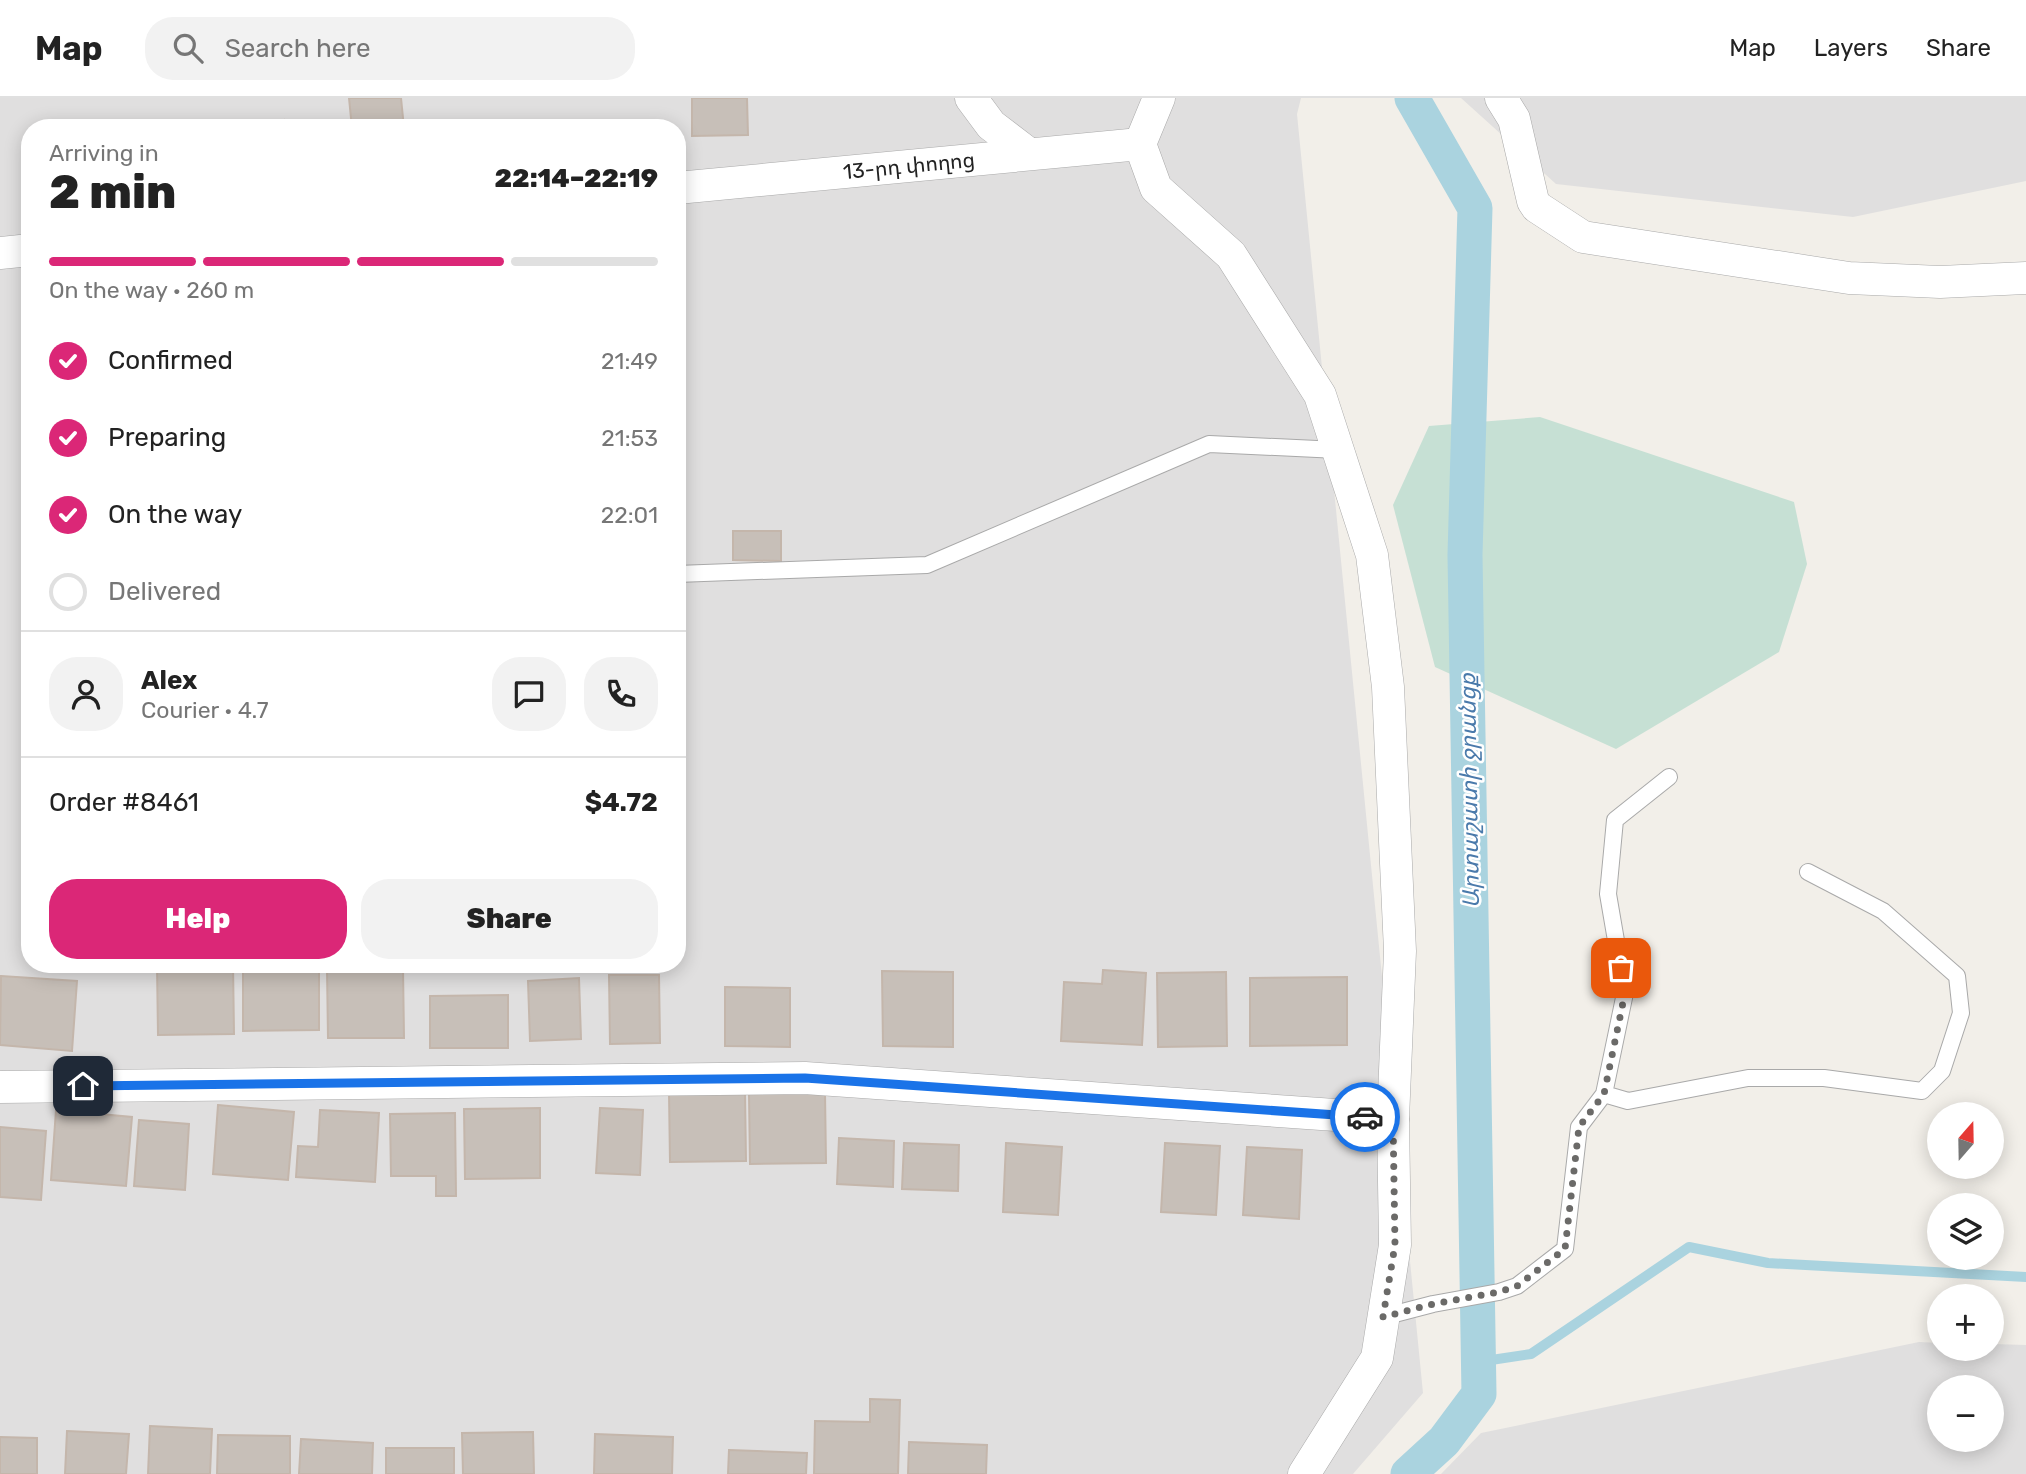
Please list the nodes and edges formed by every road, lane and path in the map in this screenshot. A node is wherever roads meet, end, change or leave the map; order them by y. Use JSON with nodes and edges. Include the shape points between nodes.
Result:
{"nodes":[{"id":1,"x":971,"y":98,"type":"edge"},
{"id":2,"x":1158,"y":98,"type":"edge"},
{"id":3,"x":1507,"y":108,"type":"edge"},
{"id":4,"x":1140,"y":144,"type":"junction"},
{"id":5,"x":1029,"y":154,"type":"junction"},
{"id":6,"x":686,"y":187,"type":"edge"},
{"id":7,"x":21,"y":251,"type":"edge"},
{"id":8,"x":0,"y":253,"type":"edge"},
{"id":9,"x":2026,"y":278,"type":"edge"},
{"id":10,"x":1338,"y":450,"type":"junction"},
{"id":11,"x":686,"y":574,"type":"edge"},
{"id":12,"x":1669,"y":776,"type":"dead end"},
{"id":13,"x":1808,"y":872,"type":"dead end"},
{"id":14,"x":0,"y":1087,"type":"edge"},
{"id":15,"x":1604,"y":1094,"type":"junction"},
{"id":16,"x":1393,"y":1119,"type":"junction"},
{"id":17,"x":1383,"y":1317,"type":"junction"},
{"id":18,"x":1304,"y":1474,"type":"edge"}],
"edges":[{"from":1,"to":5,"type":"street","via":[[991,125]]},
{"from":2,"to":4,"type":"street"},
{"from":3,"to":9,"type":"street","via":[[1537,208],[1583,237],[1849,278],[1940,282]]},
{"from":4,"to":5,"type":"street","name":"13-րդ փողոց"},
{"from":4,"to":10,"type":"street","via":[[1156,188],[1231,256],[1320,395]]},
{"from":5,"to":6,"type":"street","name":"13-րդ փողոց"},
{"from":7,"to":8,"type":"street"},
{"from":10,"to":11,"type":"lane","via":[[1209,444],[927,565]]},
{"from":10,"to":16,"type":"street","via":[[1372,555],[1388,687],[1400,951]]},
{"from":12,"to":15,"type":"lane","via":[[1615,820],[1608,894],[1625,993]]},
{"from":13,"to":15,"type":"lane","via":[[1883,912],[1957,976],[1961,1013],[1942,1071],[1922,1091],[1824,1078],[1748,1078],[1628,1101]]},
{"from":14,"to":16,"type":"street","via":[[805,1078]]},
{"from":15,"to":17,"type":"lane","via":[[1579,1127],[1565,1249],[1517,1286]]},
{"from":16,"to":17,"type":"street","via":[[1395,1245]]},
{"from":17,"to":18,"type":"street","via":[[1377,1358]]}]}
